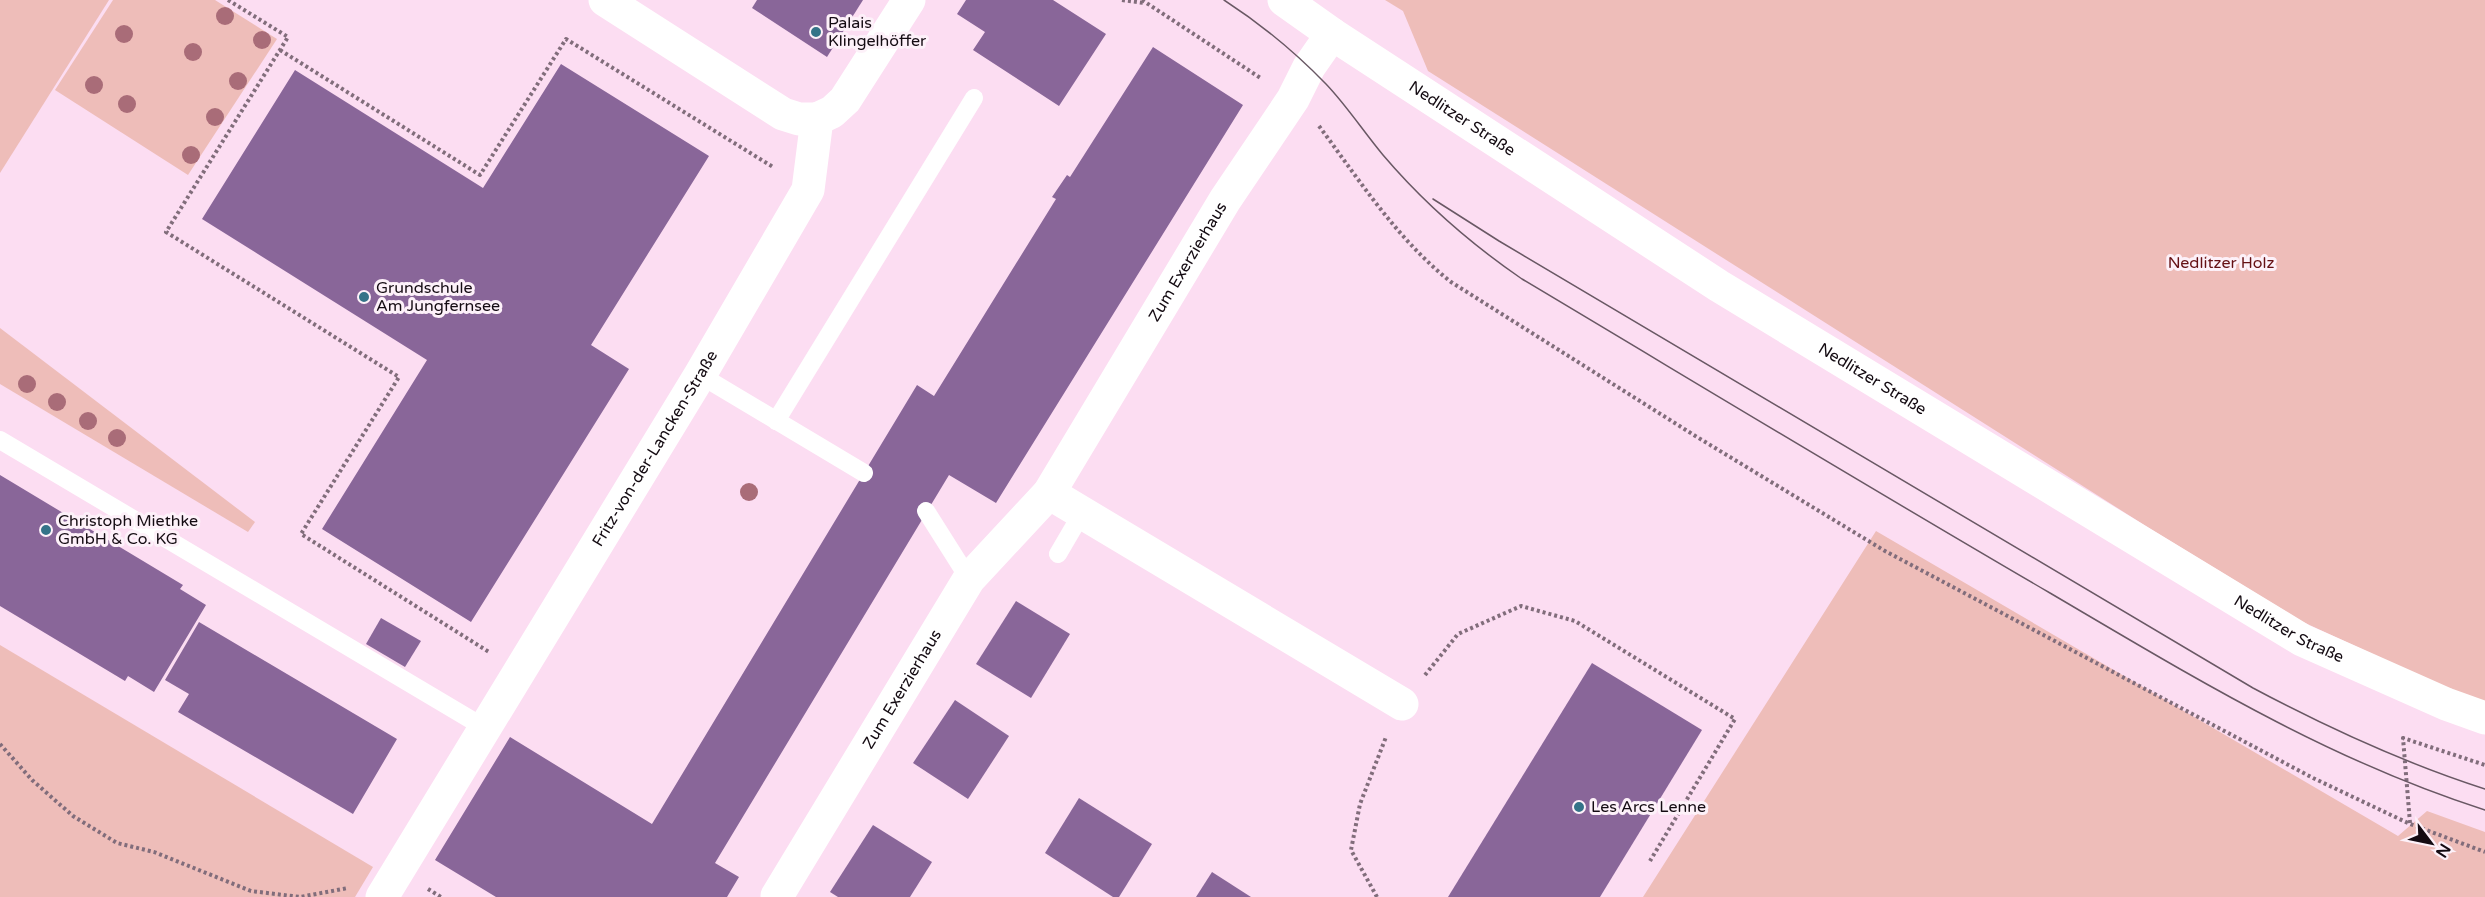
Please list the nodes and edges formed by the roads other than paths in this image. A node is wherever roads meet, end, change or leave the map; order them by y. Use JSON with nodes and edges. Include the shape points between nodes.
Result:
{"nodes":[{"id":1,"x":605,"y":0,"type":"edge"},
{"id":2,"x":909,"y":0,"type":"edge"},
{"id":3,"x":1284,"y":0,"type":"edge"},
{"id":4,"x":1332,"y":34,"type":"junction"},
{"id":5,"x":974,"y":98,"type":"dead end"},
{"id":6,"x":817,"y":118,"type":"junction"},
{"id":7,"x":700,"y":375,"type":"junction"},
{"id":8,"x":776,"y":421,"type":"junction"},
{"id":9,"x":0,"y":440,"type":"edge"},
{"id":10,"x":864,"y":473,"type":"dead end"},
{"id":11,"x":1049,"y":493,"type":"junction"},
{"id":12,"x":926,"y":511,"type":"dead end"},
{"id":13,"x":1082,"y":513,"type":"junction"},
{"id":14,"x":1058,"y":554,"type":"dead end"},
{"id":15,"x":969,"y":579,"type":"junction"},
{"id":16,"x":1402,"y":704,"type":"road end"},
{"id":17,"x":2485,"y":718,"type":"edge"},
{"id":18,"x":485,"y":728,"type":"junction"},
{"id":19,"x":390,"y":884,"type":"edge"},
{"id":20,"x":779,"y":897,"type":"edge"}],
"edges":[{"from":1,"to":6,"type":"street","via":[[783,114],[799,119]]},
{"from":2,"to":6,"type":"street","via":[[845,100],[832,112]]},
{"from":3,"to":4,"type":"street","name":"Nedlitzer Straße"},
{"from":4,"to":11,"type":"street","name":"Zum Exerzierhaus","via":[[1225,200]]},
{"from":4,"to":17,"type":"street","name":"Nedlitzer Straße","via":[[1719,286],[2302,640]]},
{"from":5,"to":8,"type":"lane"},
{"from":6,"to":7,"type":"street","name":"Fritz-von-der-Lancken-Straße","via":[[808,189]]},
{"from":7,"to":8,"type":"lane"},
{"from":7,"to":18,"type":"street","name":"Fritz-von-der-Lancken-Straße"},
{"from":8,"to":10,"type":"lane"},
{"from":9,"to":18,"type":"lane"},
{"from":11,"to":13,"type":"street"},
{"from":11,"to":15,"type":"street","name":"Zum Exerzierhaus"},
{"from":12,"to":15,"type":"lane"},
{"from":13,"to":14,"type":"lane"},
{"from":13,"to":16,"type":"street"},
{"from":15,"to":20,"type":"street","name":"Zum Exerzierhaus"},
{"from":18,"to":19,"type":"street","name":"Fritz-von-der-Lancken-Straße"}]}
